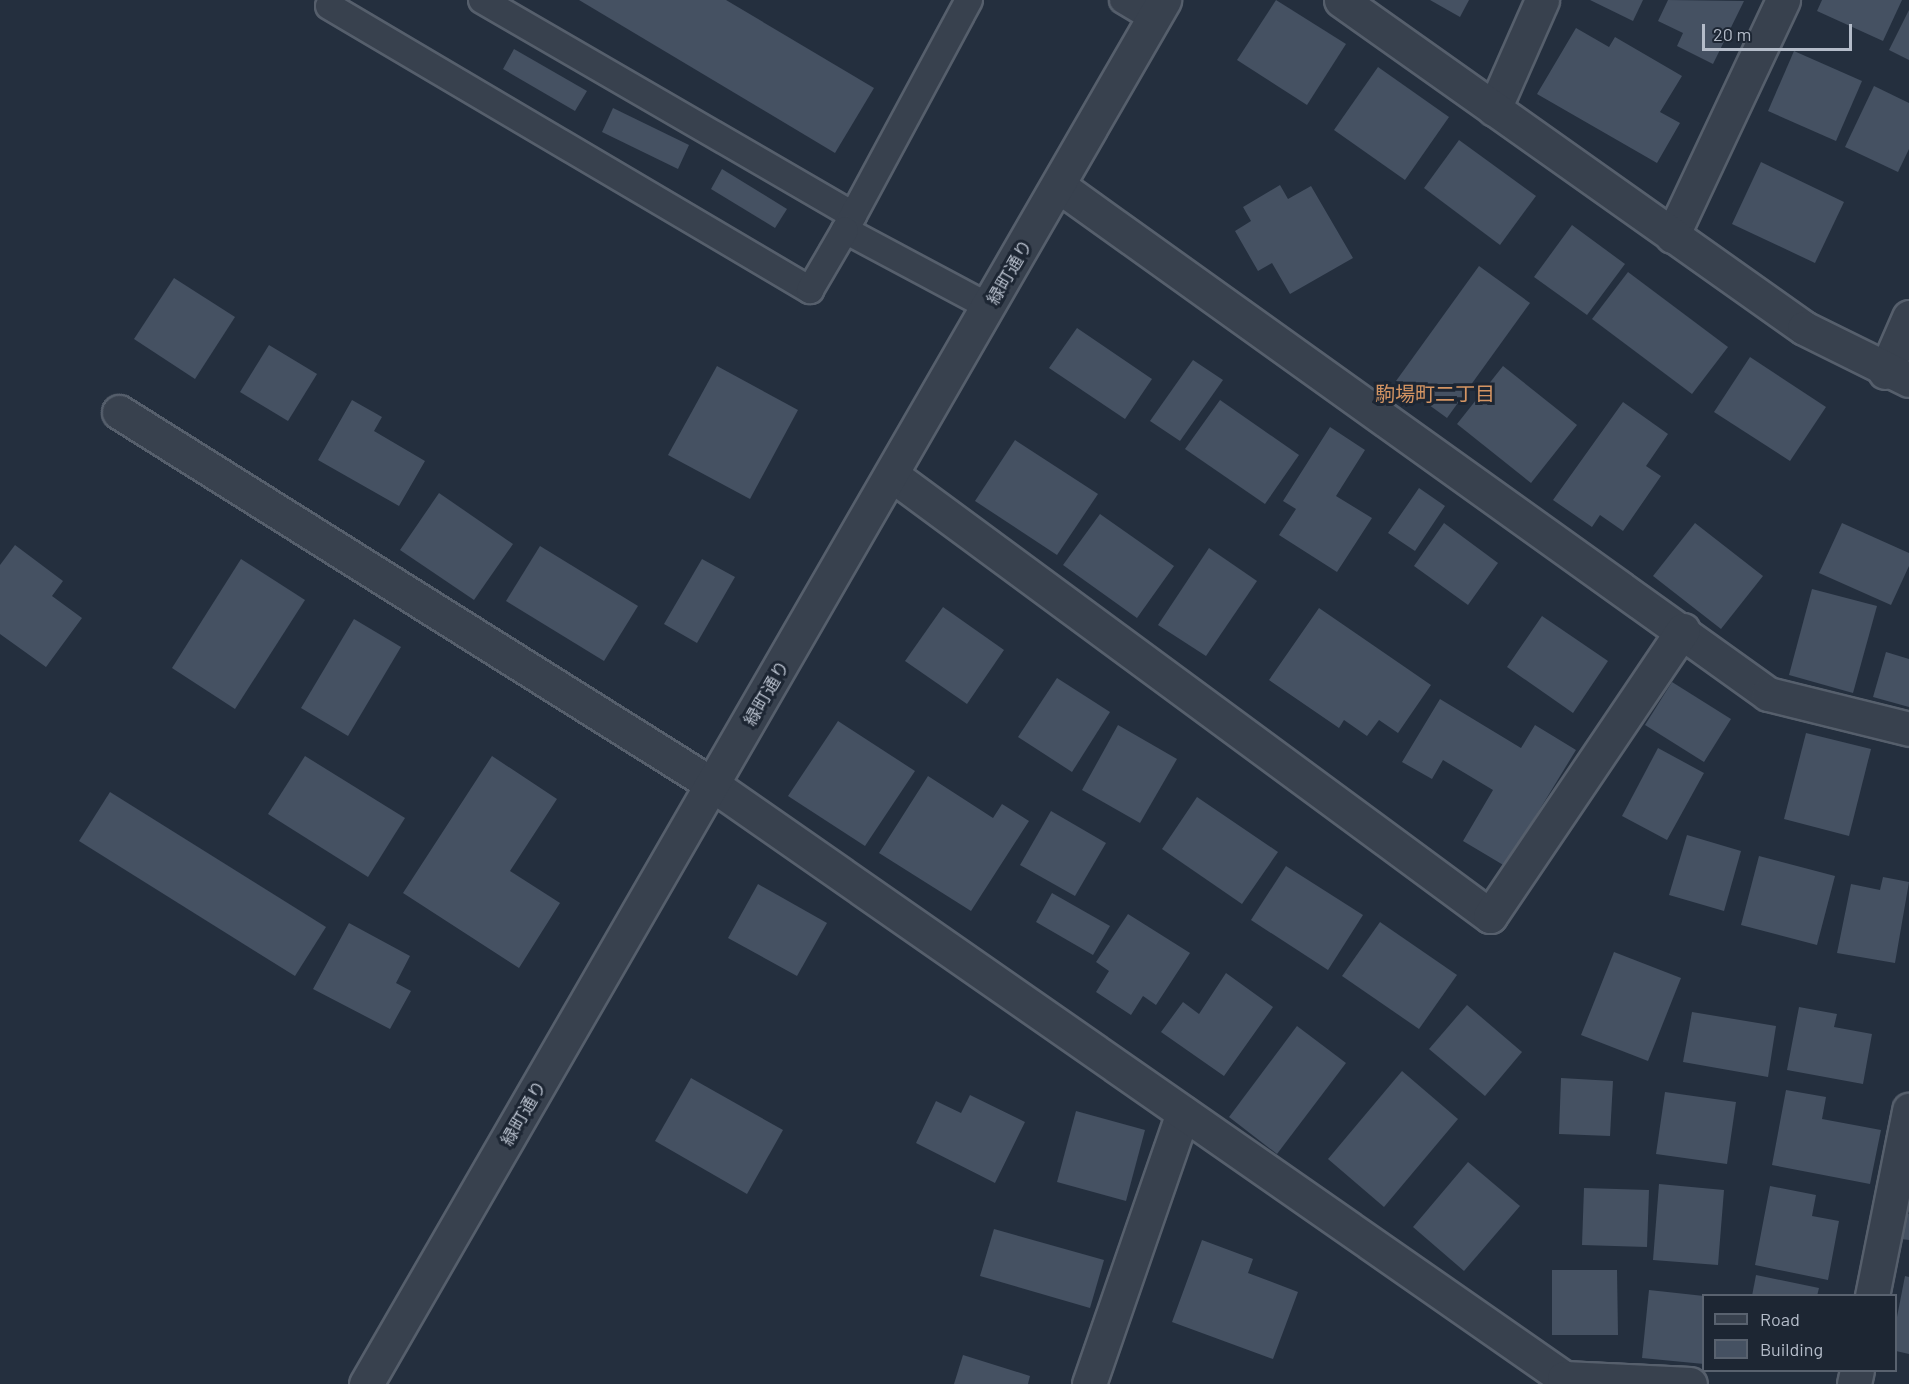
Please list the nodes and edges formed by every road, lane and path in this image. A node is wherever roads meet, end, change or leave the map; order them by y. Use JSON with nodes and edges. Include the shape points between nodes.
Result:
{"nodes":[{"id":1,"x":482,"y":0,"type":"edge"},
{"id":2,"x":969,"y":0,"type":"edge"},
{"id":3,"x":1123,"y":0,"type":"edge"},
{"id":4,"x":1341,"y":0,"type":"edge"},
{"id":5,"x":1542,"y":0,"type":"edge"},
{"id":6,"x":1782,"y":0,"type":"edge"},
{"id":7,"x":329,"y":6,"type":"dead end"},
{"id":8,"x":1159,"y":9,"type":"edge"},
{"id":9,"x":1494,"y":110,"type":"junction"},
{"id":10,"x":1059,"y":186,"type":"junction"},
{"id":11,"x":849,"y":222,"type":"junction"},
{"id":12,"x":1672,"y":236,"type":"junction"},
{"id":13,"x":989,"y":307,"type":"junction"},
{"id":14,"x":1909,"y":317,"type":"edge"},
{"id":15,"x":1897,"y":376,"type":"edge"},
{"id":16,"x":119,"y":412,"type":"dead end"},
{"id":17,"x":892,"y":475,"type":"junction"},
{"id":18,"x":1683,"y":630,"type":"junction"},
{"id":19,"x":1909,"y":729,"type":"edge"},
{"id":20,"x":713,"y":785,"type":"junction"},
{"id":21,"x":1909,"y":1110,"type":"edge"},
{"id":22,"x":1183,"y":1113,"type":"junction"},
{"id":23,"x":1872,"y":1294,"type":"edge"},
{"id":24,"x":366,"y":1384,"type":"edge"},
{"id":25,"x":1089,"y":1384,"type":"edge"},
{"id":26,"x":1690,"y":1384,"type":"edge"}],
"edges":[{"from":1,"to":11,"type":"lane"},
{"from":2,"to":11,"type":"lane"},
{"from":3,"to":8,"type":"lane"},
{"from":4,"to":9,"type":"street"},
{"from":5,"to":9,"type":"street"},
{"from":6,"to":12,"type":"street"},
{"from":7,"to":11,"type":"lane","via":[[810,290]]},
{"from":8,"to":10,"type":"street","name":"緑町通り"},
{"from":9,"to":12,"type":"street"},
{"from":10,"to":13,"type":"street","name":"緑町通り"},
{"from":10,"to":18,"type":"street"},
{"from":11,"to":13,"type":"lane"},
{"from":12,"to":15,"type":"street","via":[[1804,328]]},
{"from":13,"to":17,"type":"street","name":"緑町通り"},
{"from":14,"to":15,"type":"street"},
{"from":16,"to":20,"type":"street"},
{"from":17,"to":18,"type":"street","via":[[1490,916]]},
{"from":17,"to":20,"type":"street","name":"緑町通り"},
{"from":18,"to":19,"type":"street","via":[[1768,694]]},
{"from":20,"to":22,"type":"street"},
{"from":20,"to":24,"type":"street","name":"緑町通り"},
{"from":21,"to":23,"type":"street"},
{"from":22,"to":25,"type":"street"},
{"from":22,"to":26,"type":"street","via":[[1564,1378]]}]}
